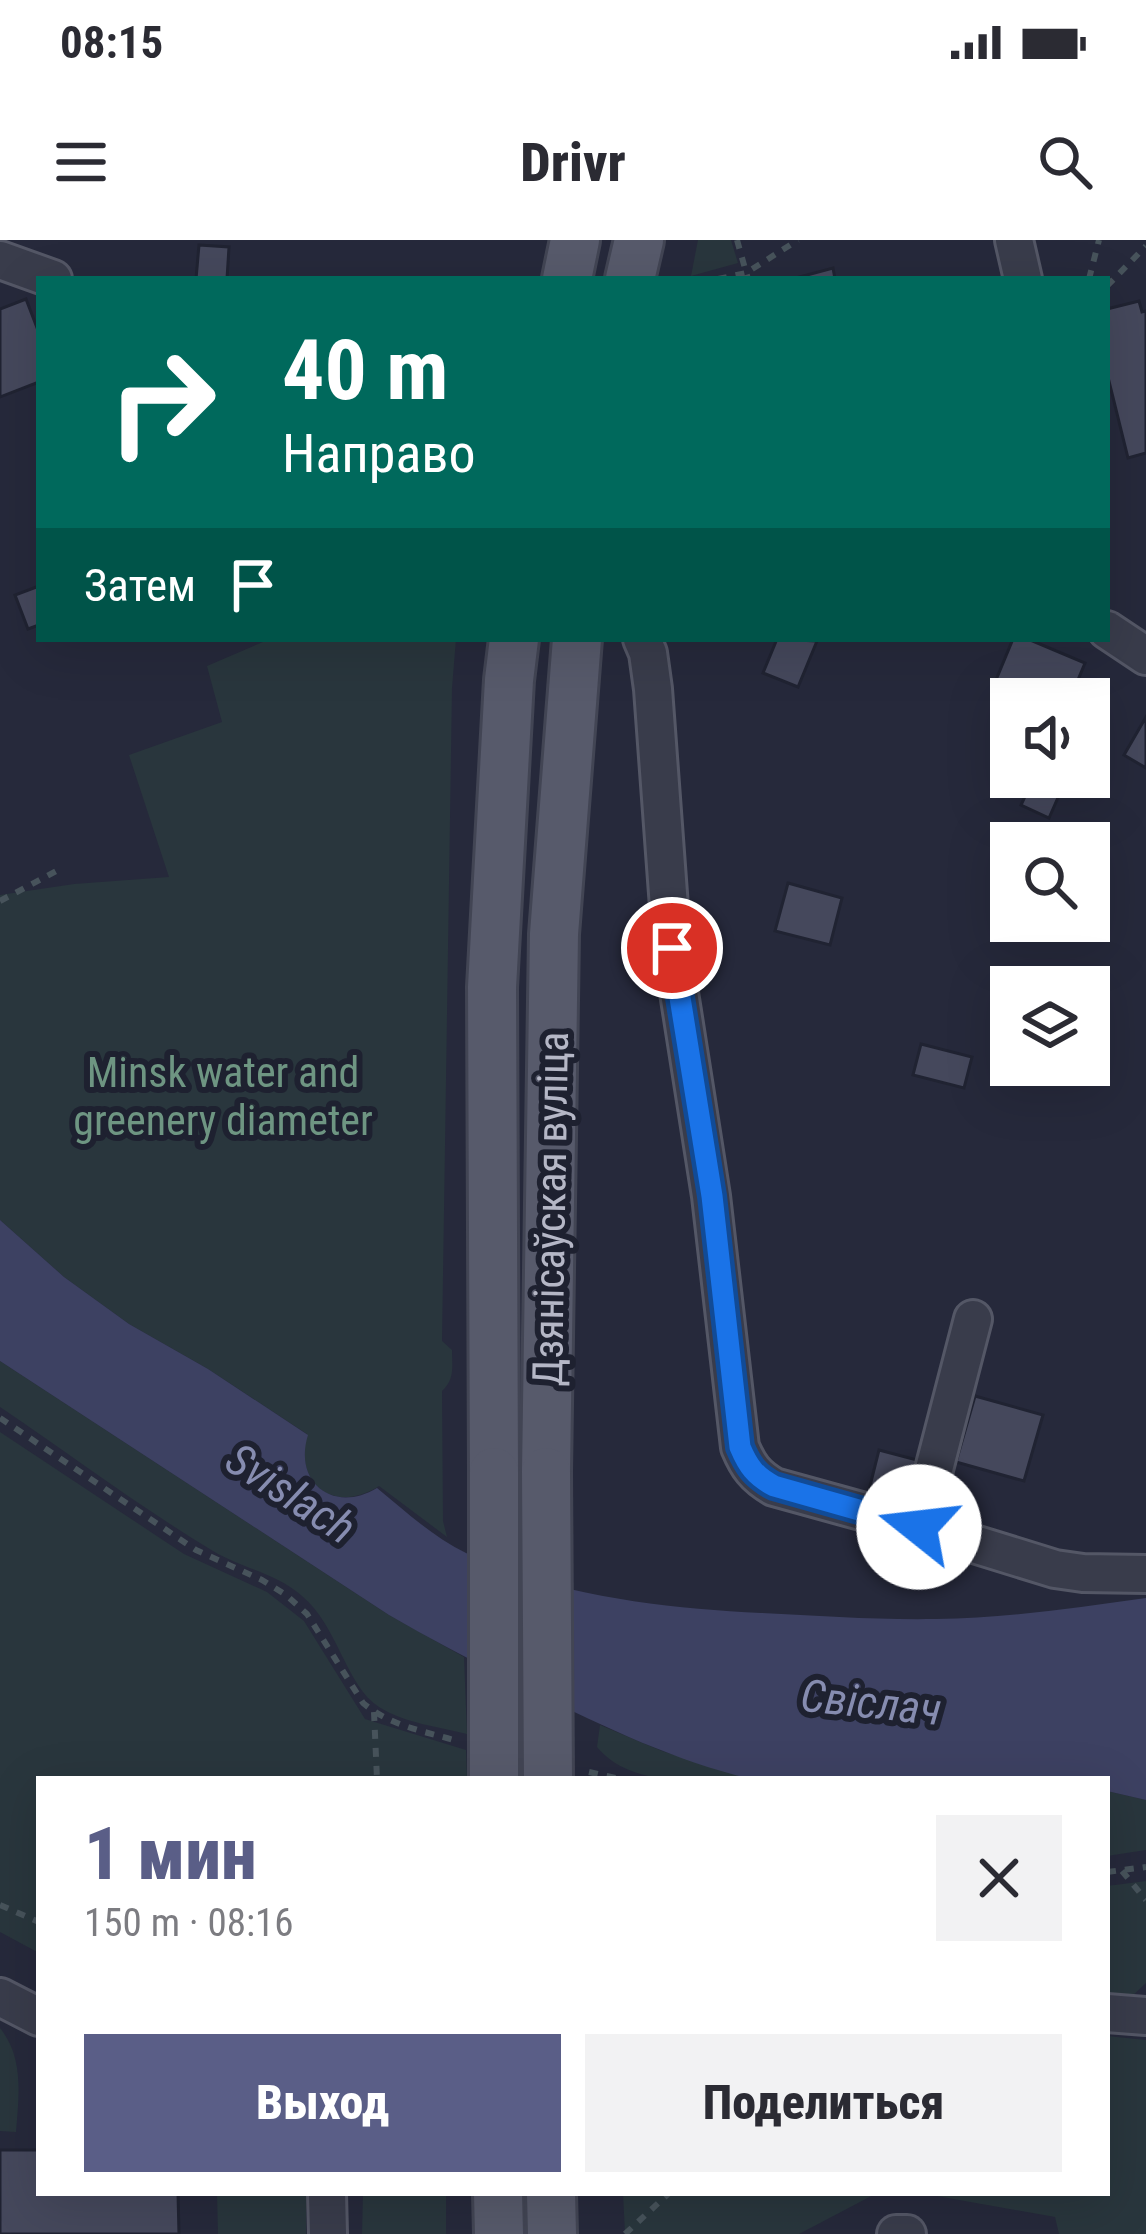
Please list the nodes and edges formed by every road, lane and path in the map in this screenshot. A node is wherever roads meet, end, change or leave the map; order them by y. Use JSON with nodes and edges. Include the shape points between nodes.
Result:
{"nodes":[{"id":1,"x":575,"y":240,"type":"edge"},
{"id":2,"x":639,"y":240,"type":"edge"},
{"id":3,"x":737,"y":240,"type":"edge"},
{"id":4,"x":798,"y":240,"type":"edge"},
{"id":5,"x":1014,"y":240,"type":"edge"},
{"id":6,"x":1099,"y":240,"type":"edge"},
{"id":7,"x":1146,"y":246,"type":"edge"},
{"id":8,"x":0,"y":260,"type":"edge"},
{"id":9,"x":45,"y":276,"type":"edge"},
{"id":10,"x":568,"y":276,"type":"edge"},
{"id":11,"x":631,"y":276,"type":"edge"},
{"id":12,"x":745,"y":276,"type":"edge"},
{"id":13,"x":746,"y":276,"type":"edge"},
{"id":14,"x":1022,"y":276,"type":"edge"},
{"id":15,"x":1089,"y":276,"type":"edge"},
{"id":16,"x":1110,"y":283,"type":"edge"},
{"id":17,"x":514,"y":642,"type":"edge"},
{"id":18,"x":577,"y":642,"type":"edge"},
{"id":19,"x":643,"y":642,"type":"edge"},
{"id":20,"x":62,"y":868,"type":"dead end"},
{"id":21,"x":0,"y":902,"type":"edge"},
{"id":22,"x":973,"y":1318,"type":"dead end"},
{"id":23,"x":0,"y":1418,"type":"edge"},
{"id":24,"x":919,"y":1527,"type":"junction"},
{"id":25,"x":1146,"y":1574,"type":"edge"},
{"id":26,"x":374,"y":1712,"type":"junction"},
{"id":27,"x":479,"y":1761,"type":"edge"},
{"id":28,"x":569,"y":1775,"type":"edge"},
{"id":29,"x":377,"y":1776,"type":"edge"},
{"id":30,"x":1146,"y":1867,"type":"edge"},
{"id":31,"x":1122,"y":1870,"type":"junction"},
{"id":32,"x":1110,"y":1872,"type":"edge"},
{"id":33,"x":1146,"y":1900,"type":"edge"},
{"id":34,"x":0,"y":1905,"type":"edge"},
{"id":35,"x":36,"y":1921,"type":"edge"},
{"id":36,"x":0,"y":1996,"type":"edge"},
{"id":37,"x":1110,"y":2013,"type":"edge"},
{"id":38,"x":36,"y":2016,"type":"edge"},
{"id":39,"x":1146,"y":2016,"type":"edge"},
{"id":40,"x":327,"y":2196,"type":"edge"},
{"id":41,"x":498,"y":2196,"type":"edge"},
{"id":42,"x":551,"y":2196,"type":"edge"},
{"id":43,"x":665,"y":2196,"type":"edge"},
{"id":44,"x":328,"y":2234,"type":"edge"},
{"id":45,"x":499,"y":2234,"type":"edge"},
{"id":46,"x":552,"y":2234,"type":"edge"},
{"id":47,"x":625,"y":2234,"type":"edge"},
{"id":48,"x":896,"y":2234,"type":"edge"},
{"id":49,"x":907,"y":2234,"type":"edge"}],
"edges":[{"from":1,"to":10,"type":"main road"},
{"from":2,"to":11,"type":"main road"},
{"from":3,"to":12,"type":"path"},
{"from":4,"to":13,"type":"path"},
{"from":5,"to":14,"type":"street"},
{"from":6,"to":15,"type":"path"},
{"from":7,"to":16,"type":"path"},
{"from":8,"to":9,"type":"street"},
{"from":17,"to":27,"type":"main road","name":"Дзянісаўская вуліца","bridge":true,"via":[[492,987],[494,1472]]},
{"from":18,"to":28,"type":"main road","name":"Дзянісаўская вуліца","bridge":true,"via":[[554,934],[546,1472]]},
{"from":19,"to":24,"type":"street","via":[[672,948],[712,1196],[740,1447],[748,1467],[774,1486]]},
{"from":20,"to":21,"type":"path"},
{"from":22,"to":24,"type":"street"},
{"from":23,"to":26,"type":"path","via":[[196,1550],[286,1595],[308,1614]]},
{"from":24,"to":25,"type":"street","via":[[1055,1569]]},
{"from":26,"to":27,"type":"path"},
{"from":26,"to":29,"type":"path"},
{"from":30,"to":31,"type":"path"},
{"from":31,"to":32,"type":"path"},
{"from":31,"to":33,"type":"path"},
{"from":34,"to":35,"type":"path"},
{"from":36,"to":38,"type":"street"},
{"from":37,"to":39,"type":"street"},
{"from":40,"to":44,"type":"street"},
{"from":41,"to":45,"type":"main road"},
{"from":42,"to":46,"type":"main road"},
{"from":43,"to":47,"type":"path"},
{"from":48,"to":49,"type":"street"}]}
